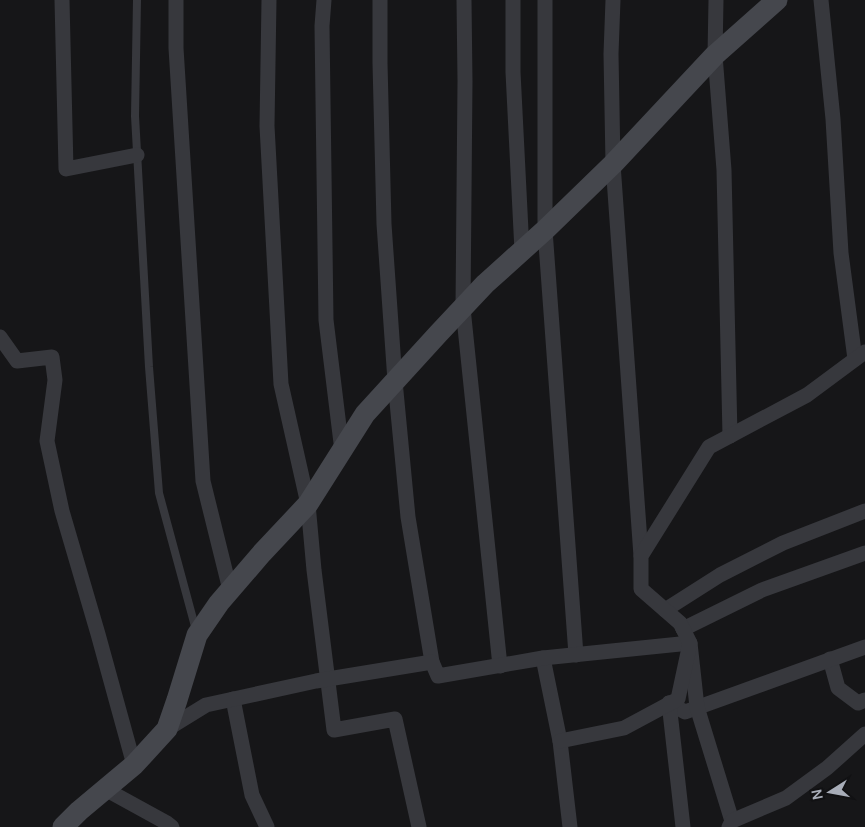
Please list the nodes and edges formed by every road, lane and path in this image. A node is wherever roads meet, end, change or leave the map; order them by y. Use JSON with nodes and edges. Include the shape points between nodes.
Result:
{"nodes":[{"id":1,"x":62,"y":0,"type":"edge"},
{"id":2,"x":137,"y":0,"type":"edge"},
{"id":3,"x":176,"y":0,"type":"edge"},
{"id":4,"x":269,"y":0,"type":"edge"},
{"id":5,"x":324,"y":0,"type":"edge"},
{"id":6,"x":380,"y":0,"type":"edge"},
{"id":7,"x":464,"y":0,"type":"edge"},
{"id":8,"x":513,"y":0,"type":"edge"},
{"id":9,"x":546,"y":0,"type":"edge"},
{"id":10,"x":613,"y":0,"type":"edge"},
{"id":11,"x":716,"y":0,"type":"edge"},
{"id":12,"x":777,"y":0,"type":"edge"},
{"id":13,"x":821,"y":0,"type":"edge"},
{"id":14,"x":716,"y":55,"type":"junction"},
{"id":15,"x":138,"y":155,"type":"junction"},
{"id":16,"x":613,"y":164,"type":"junction"},
{"id":17,"x":545,"y":230,"type":"junction"},
{"id":18,"x":522,"y":251,"type":"junction"},
{"id":19,"x":463,"y":308,"type":"junction"},
{"id":20,"x":0,"y":337,"type":"edge"},
{"id":21,"x":862,"y":355,"type":"edge"},
{"id":22,"x":395,"y":381,"type":"junction"},
{"id":23,"x":730,"y":436,"type":"junction"},
{"id":24,"x":342,"y":451,"type":"junction"},
{"id":25,"x":308,"y":504,"type":"junction"},
{"id":26,"x":865,"y":511,"type":"edge"},
{"id":27,"x":865,"y":553,"type":"edge"},
{"id":28,"x":641,"y":556,"type":"junction"},
{"id":29,"x":230,"y":590,"type":"junction"},
{"id":30,"x":665,"y":610,"type":"junction"},
{"id":31,"x":683,"y":629,"type":"junction"},
{"id":32,"x":197,"y":635,"type":"junction"},
{"id":33,"x":690,"y":643,"type":"junction"},
{"id":34,"x":865,"y":647,"type":"edge"},
{"id":35,"x":576,"y":655,"type":"junction"},
{"id":36,"x":543,"y":658,"type":"junction"},
{"id":37,"x":830,"y":659,"type":"junction"},
{"id":38,"x":432,"y":662,"type":"junction"},
{"id":39,"x":500,"y":666,"type":"junction"},
{"id":40,"x":329,"y":679,"type":"junction"},
{"id":41,"x":233,"y":699,"type":"junction"},
{"id":42,"x":865,"y":700,"type":"edge"},
{"id":43,"x":669,"y":703,"type":"junction"},
{"id":44,"x":697,"y":708,"type":"junction"},
{"id":45,"x":167,"y":729,"type":"junction"},
{"id":46,"x":865,"y":734,"type":"edge"},
{"id":47,"x":560,"y":741,"type":"junction"},
{"id":48,"x":134,"y":765,"type":"junction"},
{"id":49,"x":105,"y":789,"type":"junction"},
{"id":50,"x":731,"y":824,"type":"edge"},
{"id":51,"x":63,"y":827,"type":"edge"},
{"id":52,"x":172,"y":827,"type":"edge"},
{"id":53,"x":268,"y":827,"type":"edge"},
{"id":54,"x":419,"y":827,"type":"edge"},
{"id":55,"x":570,"y":827,"type":"edge"},
{"id":56,"x":683,"y":827,"type":"edge"}],
"edges":[{"from":1,"to":15,"type":"street","via":[[66,169]]},
{"from":2,"to":15,"type":"lane","via":[[135,116]]},
{"from":3,"to":29,"type":"street","via":[[176,48],[203,480]]},
{"from":4,"to":25,"type":"street","via":[[267,126],[282,384]]},
{"from":5,"to":24,"type":"street","via":[[326,320]]},
{"from":6,"to":22,"type":"street","via":[[384,224]]},
{"from":7,"to":19,"type":"street"},
{"from":8,"to":18,"type":"street","via":[[513,72]]},
{"from":9,"to":17,"type":"street"},
{"from":10,"to":16,"type":"street"},
{"from":11,"to":14,"type":"street"},
{"from":12,"to":14,"type":"main road"},
{"from":13,"to":21,"type":"street","via":[[833,119],[841,253]]},
{"from":14,"to":16,"type":"main road"},
{"from":14,"to":23,"type":"street","via":[[724,170]]},
{"from":15,"to":32,"type":"lane","via":[[159,493]]},
{"from":16,"to":17,"type":"main road"},
{"from":16,"to":28,"type":"street"},
{"from":17,"to":18,"type":"main road"},
{"from":17,"to":35,"type":"street"},
{"from":18,"to":19,"type":"main road"},
{"from":19,"to":22,"type":"main road"},
{"from":19,"to":39,"type":"street"},
{"from":20,"to":48,"type":"street","via":[[17,361],[52,357],[55,380],[49,450],[62,512]]},
{"from":21,"to":23,"type":"street","via":[[807,395]]},
{"from":22,"to":24,"type":"main road","via":[[366,414]]},
{"from":22,"to":38,"type":"street","via":[[408,517]]},
{"from":23,"to":28,"type":"street","via":[[709,447]]},
{"from":24,"to":25,"type":"main road"},
{"from":25,"to":29,"type":"main road"},
{"from":25,"to":40,"type":"street"},
{"from":26,"to":30,"type":"street","via":[[783,543],[720,575]]},
{"from":27,"to":31,"type":"street","via":[[762,590]]},
{"from":28,"to":30,"type":"street","via":[[641,590]]},
{"from":29,"to":32,"type":"main road"},
{"from":30,"to":31,"type":"street","via":[[680,622]]},
{"from":31,"to":33,"type":"street"},
{"from":32,"to":45,"type":"main road"},
{"from":33,"to":35,"type":"street"},
{"from":33,"to":43,"type":"street","via":[[678,699]]},
{"from":33,"to":44,"type":"street"},
{"from":34,"to":37,"type":"street"},
{"from":35,"to":36,"type":"street"},
{"from":36,"to":39,"type":"street"},
{"from":36,"to":47,"type":"street"},
{"from":37,"to":42,"type":"street","via":[[838,688],[858,703]]},
{"from":37,"to":44,"type":"street"},
{"from":38,"to":39,"type":"street","via":[[438,676]]},
{"from":38,"to":40,"type":"street"},
{"from":40,"to":41,"type":"street"},
{"from":40,"to":54,"type":"street","via":[[334,730],[395,719]]},
{"from":41,"to":45,"type":"street","via":[[206,705]]},
{"from":41,"to":53,"type":"street","via":[[252,795]]},
{"from":43,"to":44,"type":"street","via":[[685,712]]},
{"from":43,"to":47,"type":"street","via":[[624,728]]},
{"from":43,"to":56,"type":"street"},
{"from":44,"to":50,"type":"street"},
{"from":45,"to":48,"type":"main road"},
{"from":46,"to":50,"type":"street","via":[[786,798]]},
{"from":47,"to":55,"type":"street"},
{"from":48,"to":49,"type":"main road"},
{"from":49,"to":51,"type":"main road"},
{"from":49,"to":52,"type":"street"}]}
